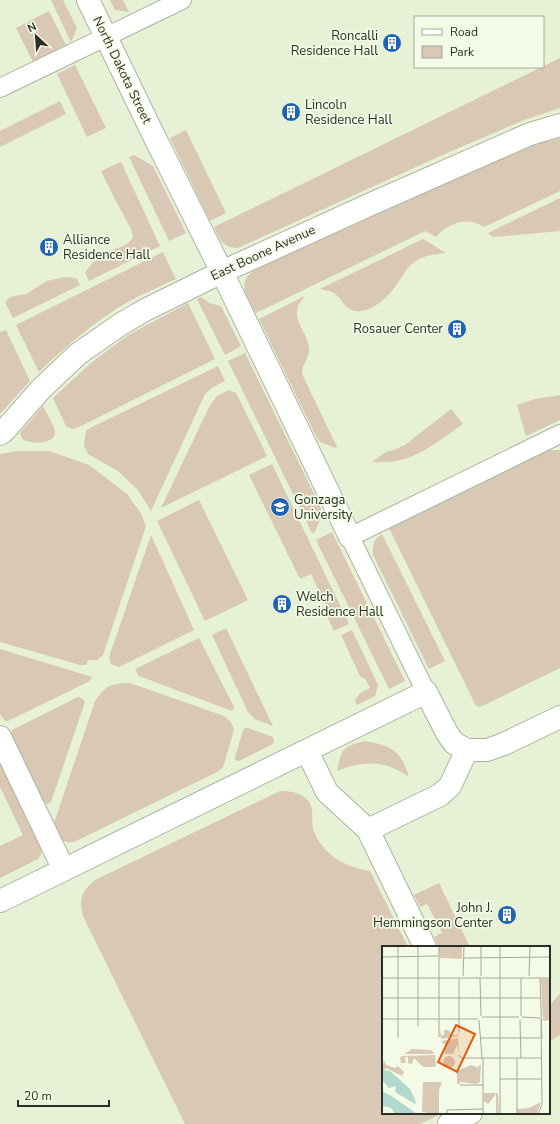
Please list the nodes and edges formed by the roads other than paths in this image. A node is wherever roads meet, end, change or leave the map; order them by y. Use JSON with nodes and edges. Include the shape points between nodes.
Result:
{"nodes":[{"id":1,"x":88,"y":0,"type":"edge"},
{"id":2,"x":182,"y":0,"type":"edge"},
{"id":3,"x":106,"y":37,"type":"junction"},
{"id":4,"x":0,"y":88,"type":"edge"},
{"id":5,"x":560,"y":125,"type":"edge"},
{"id":6,"x":222,"y":272,"type":"junction"},
{"id":7,"x":0,"y":434,"type":"edge"},
{"id":8,"x":560,"y":434,"type":"edge"},
{"id":9,"x":350,"y":537,"type":"junction"},
{"id":10,"x":426,"y":692,"type":"junction"},
{"id":11,"x":560,"y":717,"type":"edge"},
{"id":12,"x":0,"y":737,"type":"edge"},
{"id":13,"x":307,"y":750,"type":"junction"},
{"id":14,"x":467,"y":750,"type":"junction"},
{"id":15,"x":368,"y":830,"type":"junction"},
{"id":16,"x":64,"y":870,"type":"junction"},
{"id":17,"x":0,"y":901,"type":"edge"},
{"id":18,"x":425,"y":946,"type":"edge"},
{"id":19,"x":469,"y":1114,"type":"edge"},
{"id":20,"x":449,"y":1124,"type":"edge"}],
"edges":[{"from":1,"to":3,"type":"street","name":"North Dakota Street"},
{"from":2,"to":3,"type":"lane"},
{"from":3,"to":4,"type":"lane"},
{"from":3,"to":6,"type":"street","name":"North Dakota Street"},
{"from":5,"to":6,"type":"street","name":"East Boone Avenue","via":[[523,138],[371,204]]},
{"from":6,"to":7,"type":"street","name":"East Boone Avenue","via":[[146,310],[78,354],[41,389]]},
{"from":6,"to":9,"type":"street","name":"North Dakota Street"},
{"from":8,"to":9,"type":"lane"},
{"from":9,"to":10,"type":"lane"},
{"from":10,"to":13,"type":"street"},
{"from":10,"to":14,"type":"street","via":[[454,743]]},
{"from":11,"to":14,"type":"street","via":[[504,744],[487,750]]},
{"from":12,"to":16,"type":"street"},
{"from":13,"to":15,"type":"street","via":[[327,792]]},
{"from":13,"to":16,"type":"street"},
{"from":14,"to":15,"type":"street","via":[[450,786],[440,795]]},
{"from":15,"to":18,"type":"street"},
{"from":16,"to":17,"type":"street"},
{"from":19,"to":20,"type":"street"}]}
